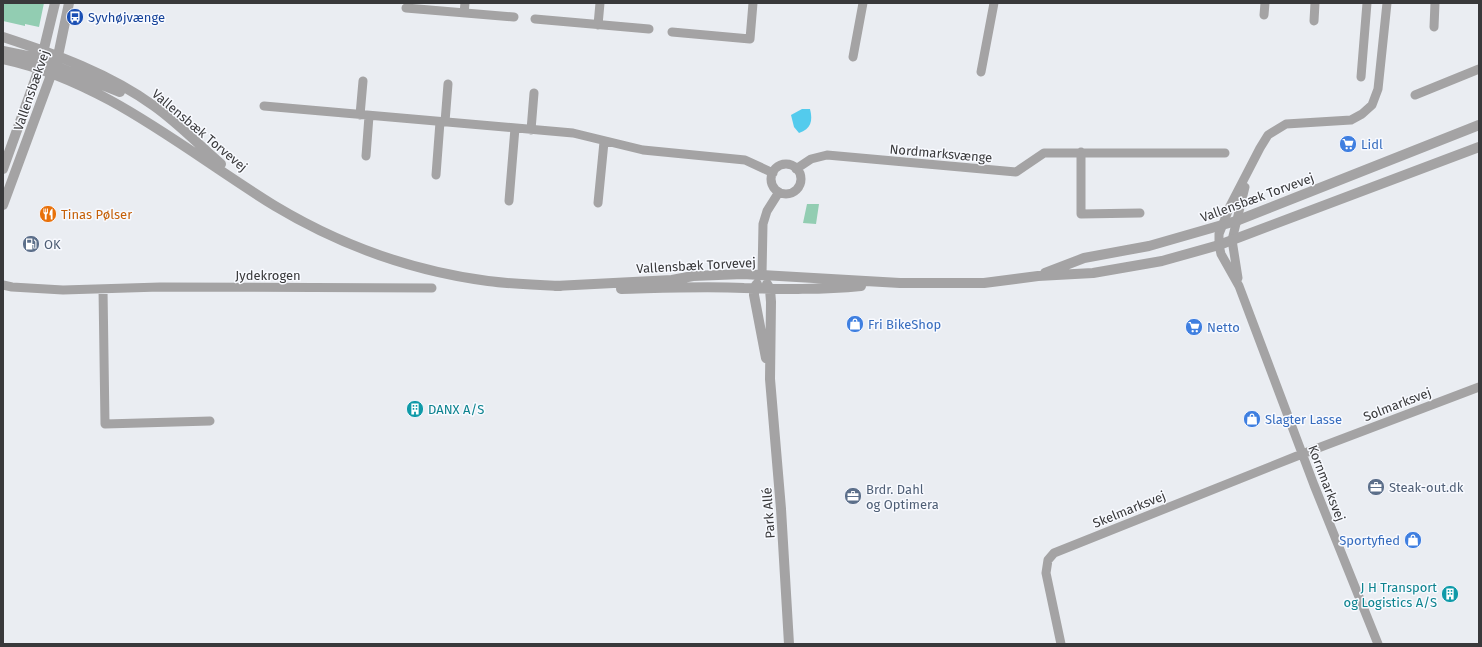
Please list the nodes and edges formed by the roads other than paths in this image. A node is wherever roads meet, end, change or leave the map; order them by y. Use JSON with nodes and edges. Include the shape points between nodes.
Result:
{"nodes":[{"id":1,"x":55,"y":3,"type":"edge"},
{"id":2,"x":69,"y":3,"type":"edge"},
{"id":3,"x":465,"y":3,"type":"edge"},
{"id":4,"x":600,"y":3,"type":"edge"},
{"id":5,"x":753,"y":3,"type":"edge"},
{"id":6,"x":863,"y":3,"type":"edge"},
{"id":7,"x":994,"y":3,"type":"edge"},
{"id":8,"x":1265,"y":3,"type":"edge"},
{"id":9,"x":1315,"y":3,"type":"edge"},
{"id":10,"x":1367,"y":3,"type":"edge"},
{"id":11,"x":1387,"y":3,"type":"edge"},
{"id":12,"x":1435,"y":3,"type":"edge"},
{"id":13,"x":406,"y":8,"type":"dead end"},
{"id":14,"x":464,"y":13,"type":"junction"},
{"id":15,"x":1264,"y":15,"type":"dead end"},
{"id":16,"x":514,"y":17,"type":"dead end"},
{"id":17,"x":535,"y":19,"type":"dead end"},
{"id":18,"x":1314,"y":21,"type":"dead end"},
{"id":19,"x":598,"y":25,"type":"junction"},
{"id":20,"x":1434,"y":27,"type":"dead end"},
{"id":21,"x":649,"y":30,"type":"dead end"},
{"id":22,"x":672,"y":32,"type":"dead end"},
{"id":23,"x":3,"y":37,"type":"edge"},
{"id":24,"x":3,"y":51,"type":"edge"},
{"id":25,"x":853,"y":57,"type":"dead end"},
{"id":26,"x":3,"y":59,"type":"edge"},
{"id":27,"x":42,"y":60,"type":"junction"},
{"id":28,"x":55,"y":65,"type":"junction"},
{"id":29,"x":1479,"y":69,"type":"edge"},
{"id":30,"x":981,"y":72,"type":"dead end"},
{"id":31,"x":1361,"y":77,"type":"dead end"},
{"id":32,"x":363,"y":81,"type":"dead end"},
{"id":33,"x":448,"y":84,"type":"dead end"},
{"id":34,"x":534,"y":93,"type":"dead end"},
{"id":35,"x":1415,"y":95,"type":"dead end"},
{"id":36,"x":264,"y":106,"type":"dead end"},
{"id":37,"x":365,"y":115,"type":"junction"},
{"id":38,"x":443,"y":122,"type":"junction"},
{"id":39,"x":1479,"y":125,"type":"edge"},
{"id":40,"x":515,"y":128,"type":"junction"},
{"id":41,"x":531,"y":130,"type":"junction"},
{"id":42,"x":604,"y":142,"type":"junction"},
{"id":43,"x":1479,"y":146,"type":"edge"},
{"id":44,"x":1081,"y":152,"type":"junction"},
{"id":45,"x":1225,"y":152,"type":"dead end"},
{"id":46,"x":366,"y":156,"type":"dead end"},
{"id":47,"x":3,"y":169,"type":"edge"},
{"id":48,"x":796,"y":169,"type":"junction"},
{"id":49,"x":773,"y":173,"type":"junction"},
{"id":50,"x":1248,"y":175,"type":"junction"},
{"id":51,"x":436,"y":176,"type":"dead end"},
{"id":52,"x":248,"y":188,"type":"junction"},
{"id":53,"x":778,"y":192,"type":"junction"},
{"id":54,"x":509,"y":201,"type":"dead end"},
{"id":55,"x":598,"y":203,"type":"dead end"},
{"id":56,"x":3,"y":205,"type":"edge"},
{"id":57,"x":1140,"y":213,"type":"dead end"},
{"id":58,"x":1236,"y":221,"type":"junction"},
{"id":59,"x":1222,"y":225,"type":"junction"},
{"id":60,"x":1232,"y":240,"type":"junction"},
{"id":61,"x":1219,"y":245,"type":"junction"},
{"id":62,"x":762,"y":275,"type":"junction"},
{"id":63,"x":1038,"y":276,"type":"junction"},
{"id":64,"x":886,"y":283,"type":"junction"},
{"id":65,"x":3,"y":285,"type":"edge"},
{"id":66,"x":555,"y":286,"type":"junction"},
{"id":67,"x":1239,"y":286,"type":"junction"},
{"id":68,"x":432,"y":288,"type":"dead end"},
{"id":69,"x":754,"y":288,"type":"junction"},
{"id":70,"x":103,"y":289,"type":"junction"},
{"id":71,"x":770,"y":289,"type":"junction"},
{"id":72,"x":770,"y":379,"type":"junction"},
{"id":73,"x":1479,"y":386,"type":"edge"},
{"id":74,"x":210,"y":421,"type":"dead end"},
{"id":75,"x":1302,"y":454,"type":"junction"},
{"id":76,"x":789,"y":644,"type":"edge"},
{"id":77,"x":1061,"y":644,"type":"edge"},
{"id":78,"x":1378,"y":644,"type":"edge"}],
"edges":[{"from":1,"to":27,"type":"street","name":"Vallensbækvej"},
{"from":2,"to":28,"type":"street","name":"Vallensbækvej"},
{"from":3,"to":14,"type":"street"},
{"from":4,"to":19,"type":"street"},
{"from":5,"to":22,"type":"street","via":[[750,39]]},
{"from":6,"to":25,"type":"street"},
{"from":7,"to":30,"type":"street"},
{"from":8,"to":15,"type":"street"},
{"from":9,"to":18,"type":"street"},
{"from":10,"to":31,"type":"street"},
{"from":11,"to":50,"type":"street","via":[[1378,89],[1372,104],[1351,120],[1286,124],[1264,140]]},
{"from":12,"to":20,"type":"street"},
{"from":13,"to":14,"type":"street"},
{"from":14,"to":16,"type":"street"},
{"from":17,"to":19,"type":"street"},
{"from":19,"to":21,"type":"street"},
{"from":23,"to":27,"type":"street","name":"Vallensbæk Torvevej"},
{"from":24,"to":27,"type":"street"},
{"from":26,"to":27,"type":"street","name":"Vallensbæk Torvevej"},
{"from":27,"to":28,"type":"street","name":"Vallensbæk Torvevej"},
{"from":27,"to":28,"type":"street"},
{"from":27,"to":47,"type":"street","name":"Vallensbækvej"},
{"from":28,"to":52,"type":"street","name":"Vallensbæk Torvevej"},
{"from":28,"to":52,"type":"street","name":"Vallensbæk Torvevej","via":[[103,76],[129,90],[155,107]]},
{"from":28,"to":56,"type":"street","name":"Vallensbækvej"},
{"from":29,"to":35,"type":"street"},
{"from":32,"to":37,"type":"street"},
{"from":33,"to":38,"type":"street"},
{"from":34,"to":41,"type":"street"},
{"from":36,"to":37,"type":"street"},
{"from":37,"to":38,"type":"street"},
{"from":37,"to":46,"type":"street"},
{"from":38,"to":40,"type":"street"},
{"from":38,"to":51,"type":"street"},
{"from":39,"to":58,"type":"street","name":"Vallensbæk Torvevej"},
{"from":40,"to":41,"type":"street"},
{"from":40,"to":54,"type":"street"},
{"from":41,"to":42,"type":"street","via":[[572,133]]},
{"from":42,"to":49,"type":"street","via":[[643,150],[745,160]]},
{"from":42,"to":55,"type":"street"},
{"from":43,"to":60,"type":"street","name":"Vallensbæk Torvevej"},
{"from":44,"to":45,"type":"street","name":"Nordmarksvænge"},
{"from":44,"to":48,"type":"street","name":"Nordmarksvænge","via":[[1044,153],[1016,172],[827,155],[811,159]]},
{"from":44,"to":57,"type":"street","via":[[1081,214]]},
{"from":48,"to":49,"type":"street","via":[[782,165]]},
{"from":48,"to":53,"type":"street","via":[[801,178],[798,188],[789,194]]},
{"from":49,"to":53,"type":"street","via":[[772,186]]},
{"from":50,"to":58,"type":"street"},
{"from":50,"to":59,"type":"street"},
{"from":52,"to":66,"type":"street","name":"Vallensbæk Torvevej","via":[[274,206],[325,233],[392,260],[476,279]]},
{"from":53,"to":62,"type":"street","via":[[763,224]]},
{"from":58,"to":59,"type":"street","name":"Vallensbæk Torvevej"},
{"from":58,"to":60,"type":"street"},
{"from":59,"to":61,"type":"street"},
{"from":59,"to":63,"type":"street","name":"Vallensbæk Torvevej","via":[[1149,246],[1084,258]]},
{"from":60,"to":61,"type":"street","name":"Vallensbæk Torvevej"},
{"from":60,"to":67,"type":"street","name":"Kornmarksvej"},
{"from":61,"to":63,"type":"street","name":"Vallensbæk Torvevej","via":[[1126,268],[1086,274]]},
{"from":61,"to":67,"type":"street","name":"Kornmarksvej","via":[[1223,258]]},
{"from":62,"to":64,"type":"street","name":"Vallensbæk Torvevej"},
{"from":62,"to":66,"type":"street","name":"Vallensbæk Torvevej","via":[[693,276],[672,280]]},
{"from":62,"to":69,"type":"street"},
{"from":62,"to":71,"type":"street","name":"Park Allé"},
{"from":63,"to":64,"type":"street","name":"Vallensbæk Torvevej","via":[[984,283]]},
{"from":64,"to":71,"type":"street","name":"Vallensbæk Torvevej","via":[[831,289]]},
{"from":65,"to":70,"type":"street","name":"Jydekrogen","via":[[63,290]]},
{"from":66,"to":69,"type":"street","name":"Vallensbæk Torvevej","via":[[610,289]]},
{"from":67,"to":75,"type":"street","name":"Kornmarksvej"},
{"from":68,"to":70,"type":"street","name":"Jydekrogen"},
{"from":69,"to":71,"type":"street","name":"Vallensbæk Torvevej"},
{"from":69,"to":72,"type":"street","name":"Park Allé"},
{"from":70,"to":74,"type":"street","via":[[105,424]]},
{"from":71,"to":72,"type":"street","name":"Park Allé"},
{"from":72,"to":76,"type":"street","name":"Park Allé"},
{"from":73,"to":75,"type":"street","name":"Solmarksvej"},
{"from":75,"to":77,"type":"street","name":"Skelmarksvej","via":[[1054,553],[1048,560],[1046,573]]},
{"from":75,"to":78,"type":"street","name":"Kornmarksvej"}]}
